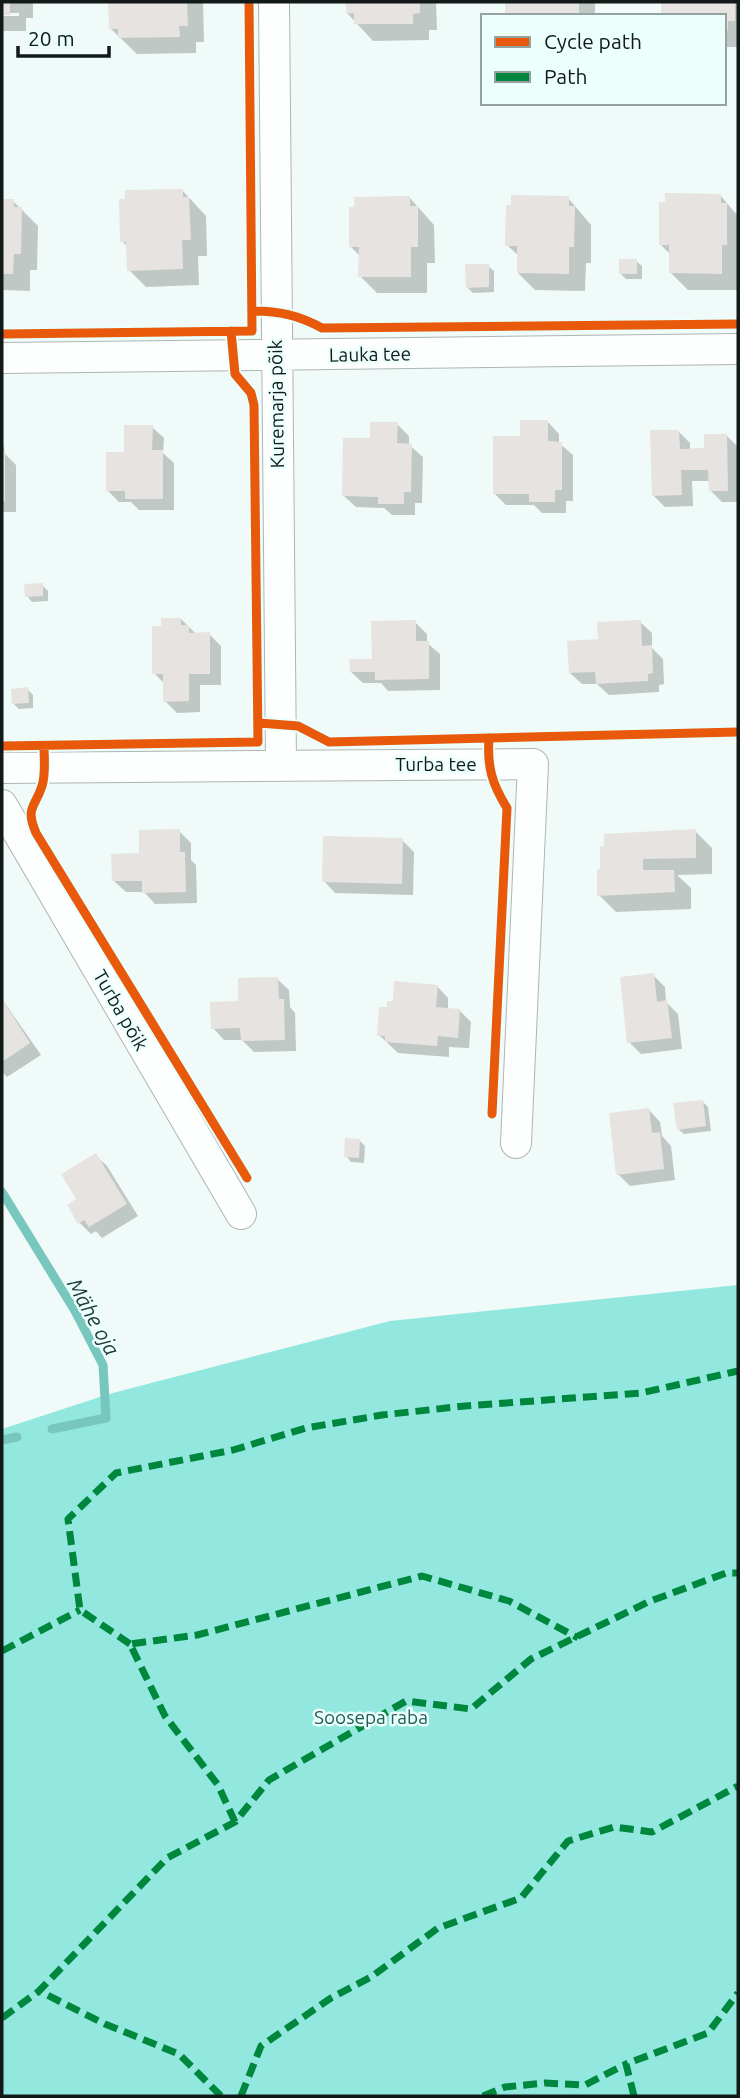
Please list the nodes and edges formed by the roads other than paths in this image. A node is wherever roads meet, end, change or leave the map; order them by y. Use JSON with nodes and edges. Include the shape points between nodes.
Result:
{"nodes":[{"id":1,"x":274,"y":2,"type":"edge"},
{"id":2,"x":738,"y":349,"type":"edge"},
{"id":3,"x":275,"y":356,"type":"junction"},
{"id":4,"x":2,"y":358,"type":"edge"},
{"id":5,"x":281,"y":764,"type":"junction"},
{"id":6,"x":2,"y":768,"type":"edge"},
{"id":7,"x":2,"y":806,"type":"edge"},
{"id":8,"x":516,"y":1143,"type":"dead end"},
{"id":9,"x":241,"y":1214,"type":"dead end"}],
"edges":[{"from":1,"to":3,"type":"street","name":"Kuremarja põik"},
{"from":2,"to":3,"type":"street","name":"Lauka tee"},
{"from":3,"to":4,"type":"street","name":"Lauka tee"},
{"from":3,"to":5,"type":"street","name":"Kuremarja põik"},
{"from":5,"to":6,"type":"street","name":"Turba tee"},
{"from":5,"to":8,"type":"street","name":"Turba tee","via":[[533,764]]},
{"from":7,"to":9,"type":"street","name":"Turba põik"}]}
